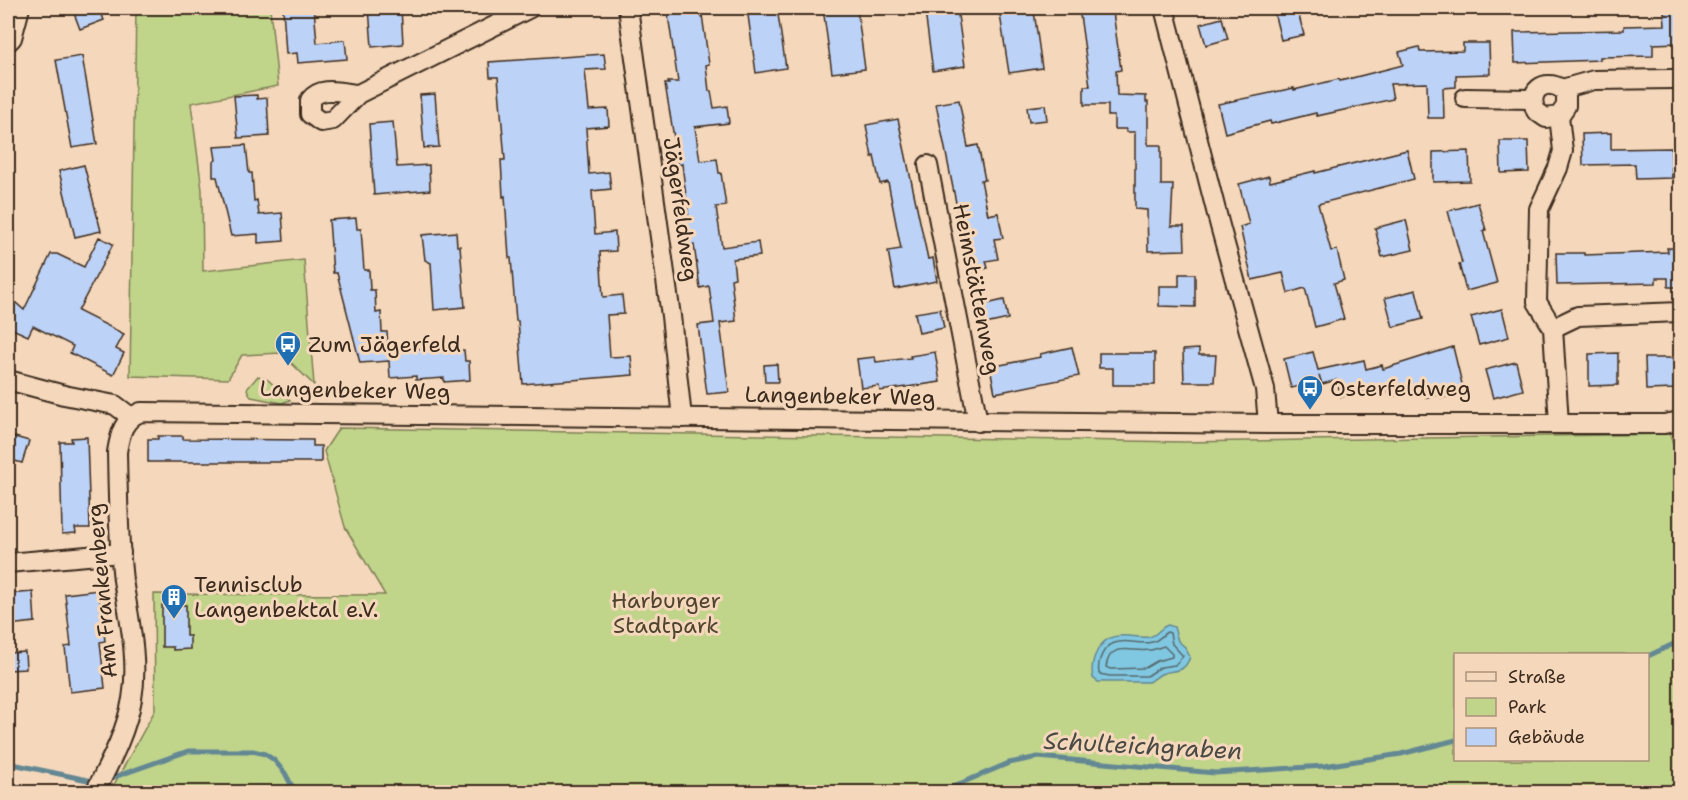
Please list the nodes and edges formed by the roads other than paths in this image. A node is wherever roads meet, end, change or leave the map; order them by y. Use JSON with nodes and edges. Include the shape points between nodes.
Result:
{"nodes":[{"id":1,"x":20,"y":8,"type":"edge"},
{"id":2,"x":530,"y":8,"type":"edge"},
{"id":3,"x":628,"y":8,"type":"edge"},
{"id":4,"x":1164,"y":8,"type":"edge"},
{"id":5,"x":8,"y":42,"type":"edge"},
{"id":6,"x":1673,"y":79,"type":"dead end"},
{"id":7,"x":1562,"y":89,"type":"junction"},
{"id":8,"x":358,"y":94,"type":"dead end"},
{"id":9,"x":1465,"y":99,"type":"dead end"},
{"id":10,"x":1533,"y":99,"type":"junction"},
{"id":11,"x":1559,"y":116,"type":"junction"},
{"id":12,"x":928,"y":165,"type":"dead end"},
{"id":13,"x":1680,"y":312,"type":"edge"},
{"id":14,"x":1552,"y":328,"type":"junction"},
{"id":15,"x":8,"y":380,"type":"edge"},
{"id":16,"x":131,"y":417,"type":"junction"},
{"id":17,"x":682,"y":418,"type":"junction"},
{"id":18,"x":1680,"y":421,"type":"edge"},
{"id":19,"x":978,"y":422,"type":"junction"},
{"id":20,"x":1268,"y":424,"type":"junction"},
{"id":21,"x":1559,"y":424,"type":"junction"},
{"id":22,"x":121,"y":553,"type":"junction"},
{"id":23,"x":8,"y":563,"type":"edge"},
{"id":24,"x":95,"y":792,"type":"edge"}],
"edges":[{"from":1,"to":5,"type":"street"},
{"from":2,"to":8,"type":"street"},
{"from":3,"to":17,"type":"street","name":"Jägerfeldweg"},
{"from":4,"to":20,"type":"street","via":[[1265,389]]},
{"from":6,"to":7,"type":"street","via":[[1594,80]]},
{"from":7,"to":10,"type":"street","via":[[1556,85],[1541,86]]},
{"from":7,"to":11,"type":"street","via":[[1566,106]]},
{"from":9,"to":10,"type":"street"},
{"from":10,"to":11,"type":"street","via":[[1540,116]]},
{"from":11,"to":14,"type":"street","via":[[1563,151],[1539,209],[1537,302]]},
{"from":12,"to":19,"type":"street","name":"Heimstättenweg"},
{"from":13,"to":14,"type":"street","via":[[1578,316]]},
{"from":14,"to":21,"type":"street"},
{"from":15,"to":16,"type":"street","via":[[115,405]]},
{"from":16,"to":17,"type":"street","name":"Langenbeker Weg","via":[[141,412],[236,412]]},
{"from":16,"to":22,"type":"street","name":"Am Frankenberg","via":[[117,452]]},
{"from":17,"to":19,"type":"street","name":"Langenbeker Weg"},
{"from":18,"to":21,"type":"street","name":"Langenbeker Weg"},
{"from":19,"to":20,"type":"street","name":"Langenbeker Weg"},
{"from":20,"to":21,"type":"street","name":"Langenbeker Weg"},
{"from":22,"to":23,"type":"street"},
{"from":22,"to":24,"type":"street","name":"Am Frankenberg","via":[[133,642],[134,690],[124,730]]}]}
